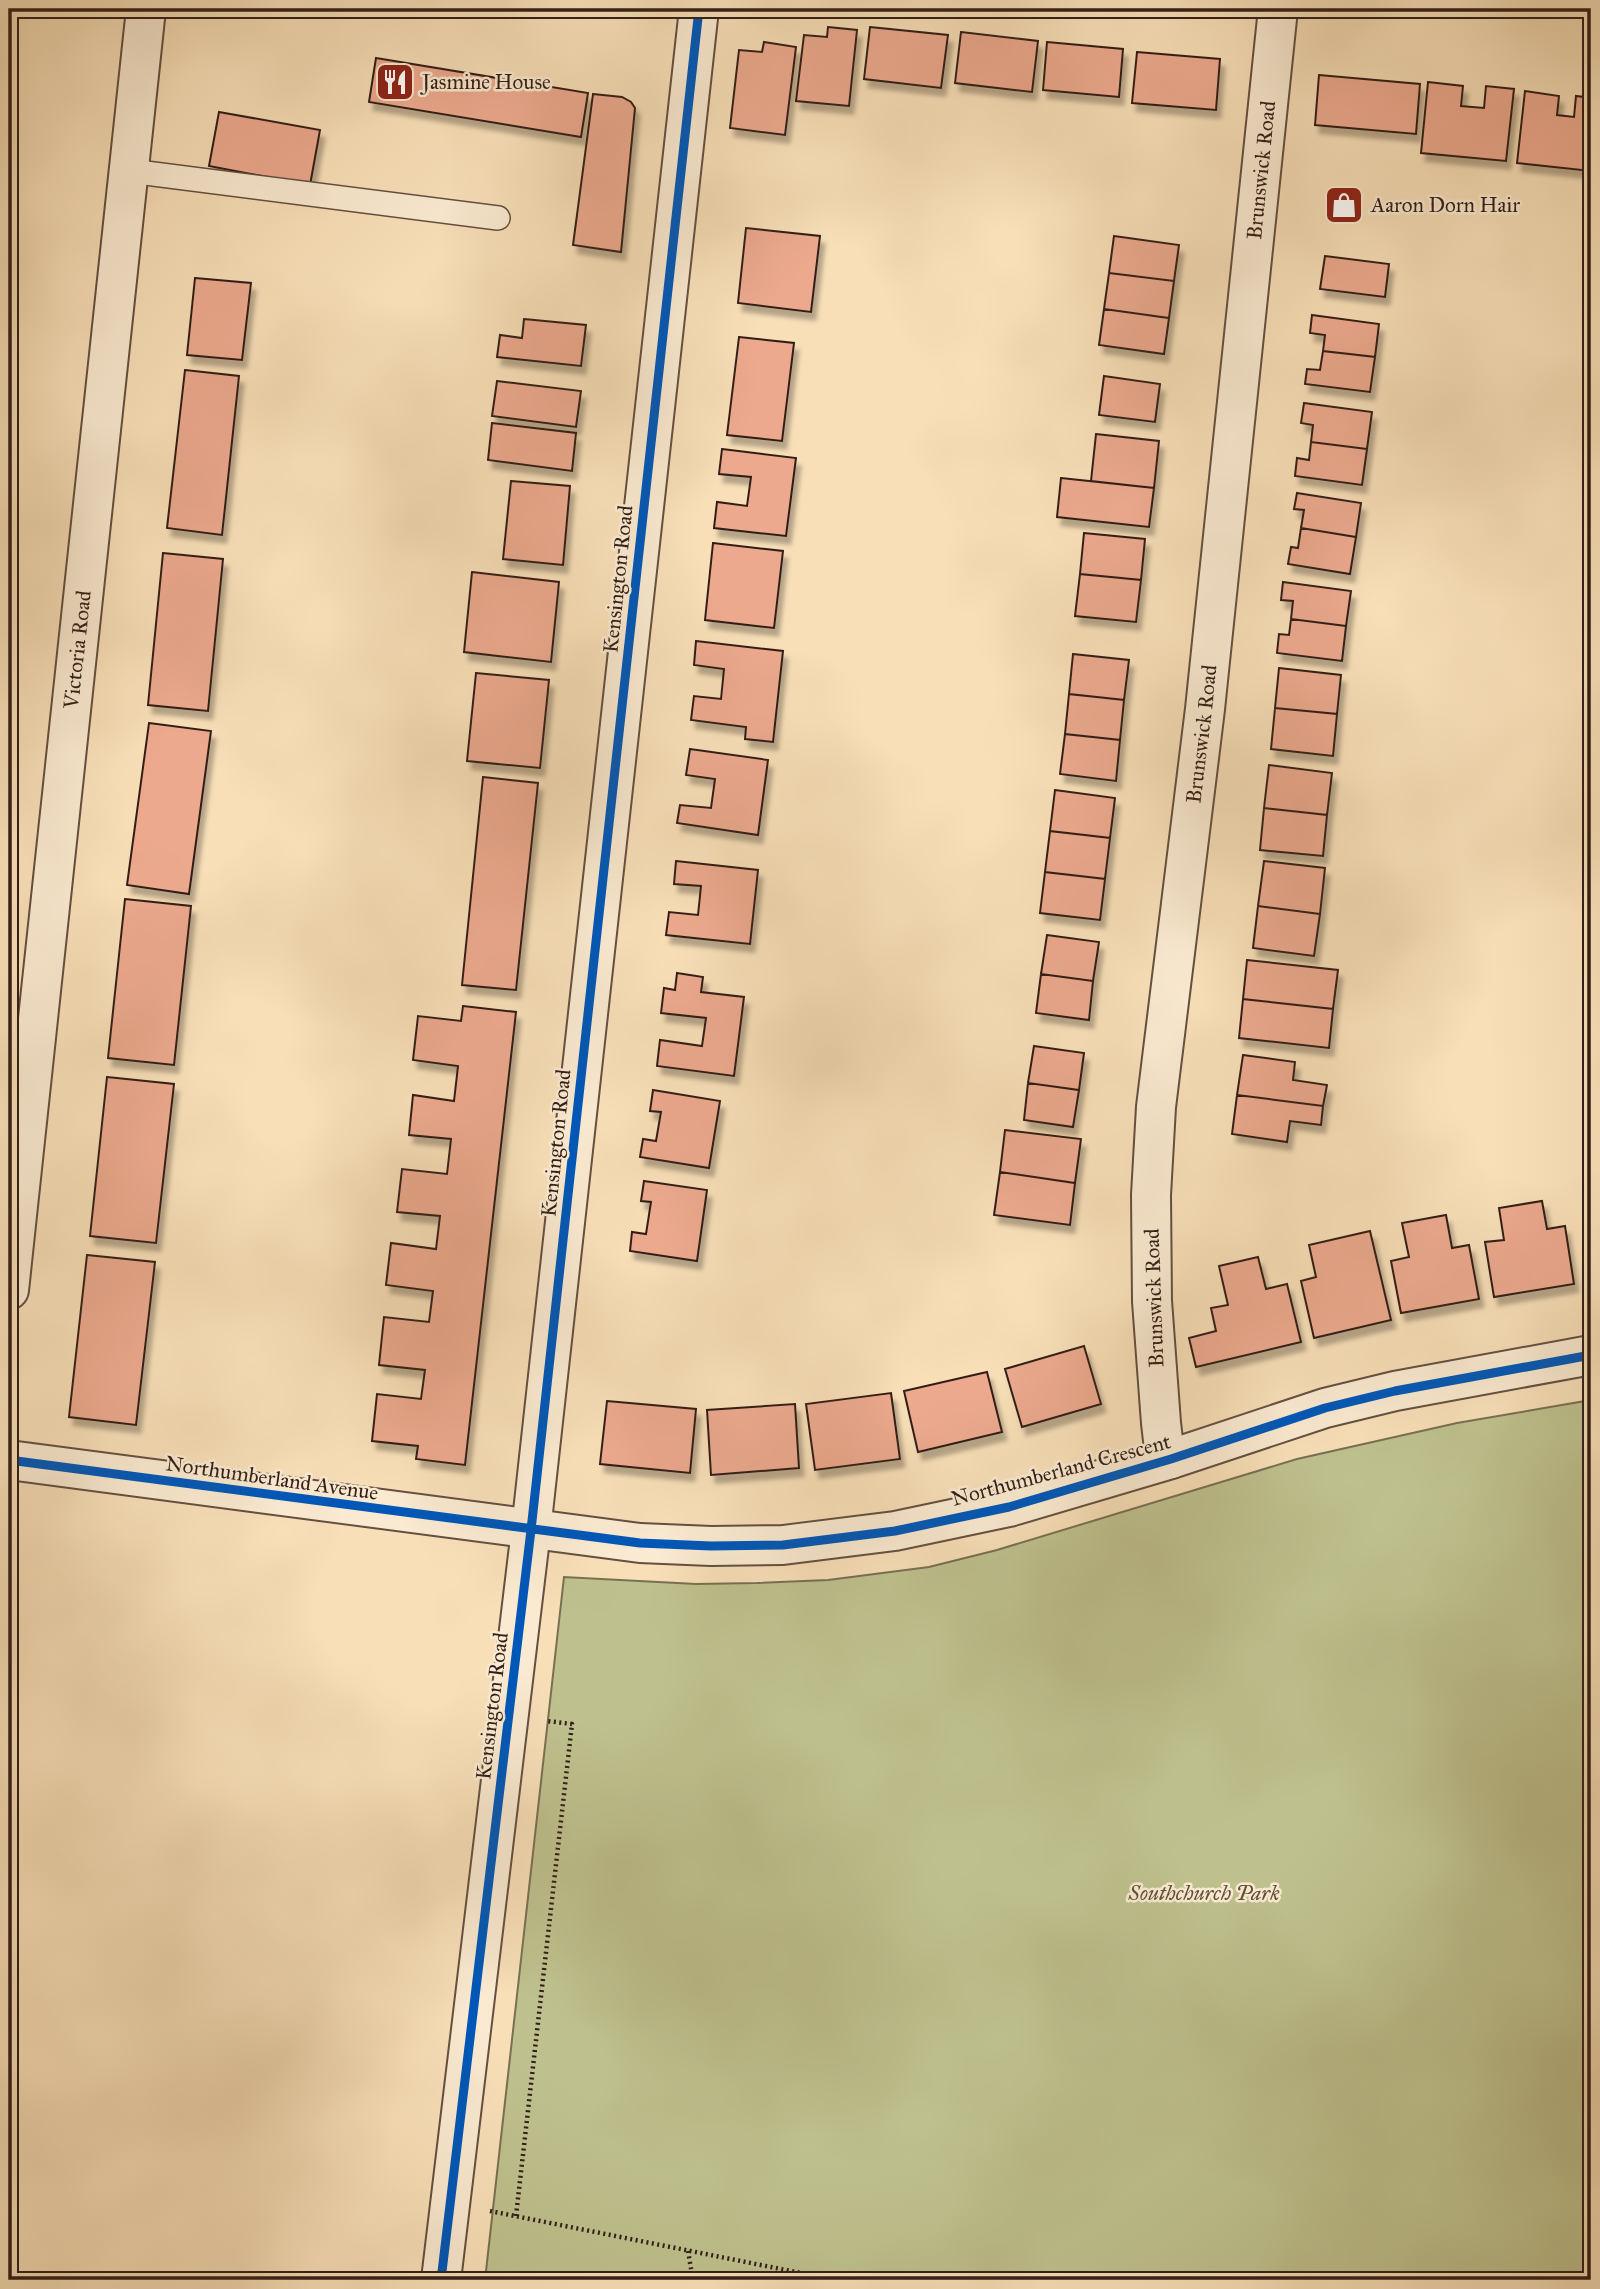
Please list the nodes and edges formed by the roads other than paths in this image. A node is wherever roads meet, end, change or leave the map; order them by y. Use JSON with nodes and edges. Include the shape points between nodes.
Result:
{"nodes":[{"id":1,"x":146,"y":9,"type":"edge"},
{"id":2,"x":699,"y":9,"type":"edge"},
{"id":3,"x":1278,"y":9,"type":"edge"},
{"id":4,"x":130,"y":171,"type":"junction"},
{"id":5,"x":498,"y":218,"type":"dead end"},
{"id":6,"x":24,"y":983,"type":"edge"},
{"id":7,"x":9,"y":1290,"type":"edge"},
{"id":8,"x":1591,"y":1355,"type":"edge"},
{"id":9,"x":1171,"y":1459,"type":"junction"},
{"id":10,"x":9,"y":1460,"type":"edge"},
{"id":11,"x":531,"y":1530,"type":"junction"},
{"id":12,"x":441,"y":2280,"type":"edge"}],
"edges":[{"from":1,"to":4,"type":"street","name":"Victoria Road"},
{"from":2,"to":11,"type":"street","name":"Kensington Road"},
{"from":3,"to":9,"type":"street","name":"Brunswick Road","via":[[1205,709],[1156,1107],[1152,1301],[1163,1440]]},
{"from":4,"to":5,"type":"lane"},
{"from":4,"to":6,"type":"street","name":"Victoria Road"},
{"from":6,"to":7,"type":"street","name":"Victoria Road"},
{"from":8,"to":9,"type":"street","name":"Northumberland Crescent","via":[[1348,1402]]},
{"from":9,"to":11,"type":"street","name":"Northumberland Crescent","via":[[1009,1507],[895,1531],[783,1545],[640,1543]]},
{"from":10,"to":11,"type":"street","name":"Northumberland Avenue"},
{"from":11,"to":12,"type":"street","name":"Kensington Road"}]}
